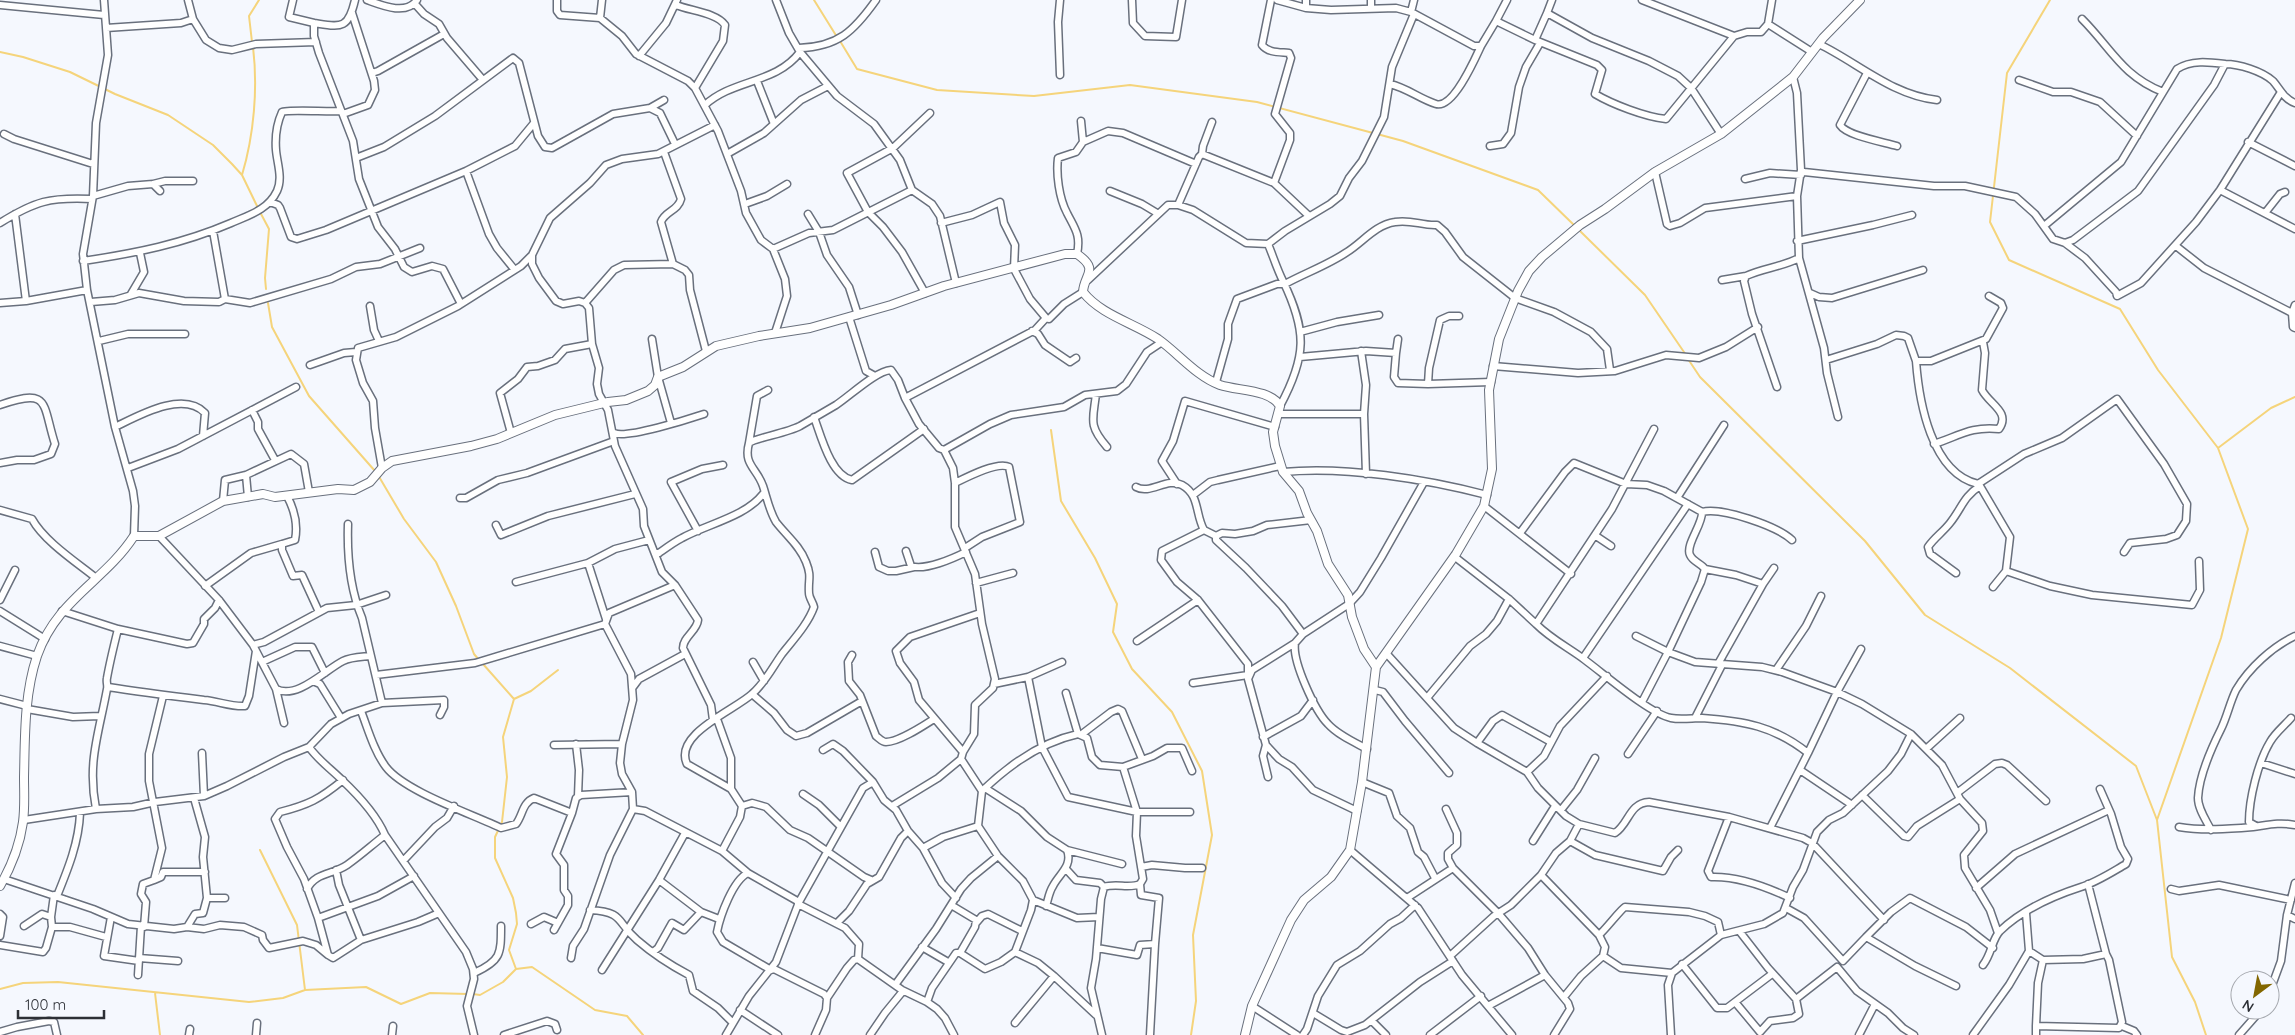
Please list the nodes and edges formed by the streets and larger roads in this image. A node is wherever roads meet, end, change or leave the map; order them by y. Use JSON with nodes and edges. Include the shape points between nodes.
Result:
{"nodes":[{"id":1,"x":104,"y":0,"type":"edge"},
{"id":2,"x":188,"y":0,"type":"edge"},
{"id":3,"x":293,"y":0,"type":"edge"},
{"id":4,"x":355,"y":0,"type":"edge"},
{"id":5,"x":367,"y":0,"type":"edge"},
{"id":6,"x":557,"y":0,"type":"edge"},
{"id":7,"x":602,"y":0,"type":"edge"},
{"id":8,"x":776,"y":0,"type":"edge"},
{"id":9,"x":876,"y":0,"type":"edge"},
{"id":10,"x":1060,"y":0,"type":"edge"},
{"id":11,"x":1132,"y":0,"type":"edge"},
{"id":12,"x":1182,"y":0,"type":"edge"},
{"id":13,"x":1271,"y":0,"type":"edge"},
{"id":14,"x":1278,"y":0,"type":"edge"},
{"id":15,"x":1306,"y":0,"type":"edge"},
{"id":16,"x":1371,"y":0,"type":"edge"},
{"id":17,"x":1414,"y":0,"type":"edge"},
{"id":18,"x":1507,"y":0,"type":"edge"},
{"id":19,"x":1552,"y":0,"type":"edge"},
{"id":20,"x":1642,"y":0,"type":"edge"},
{"id":21,"x":1772,"y":0,"type":"edge"},
{"id":22,"x":1860,"y":0,"type":"edge"},
{"id":23,"x":416,"y":2,"type":"edge"},
{"id":24,"x":677,"y":3,"type":"edge"},
{"id":25,"x":0,"y":5,"type":"edge"},
{"id":26,"x":1306,"y":8,"type":"junction"},
{"id":27,"x":1371,"y":8,"type":"junction"},
{"id":28,"x":352,"y":13,"type":"junction"},
{"id":29,"x":1413,"y":13,"type":"junction"},
{"id":30,"x":1547,"y":13,"type":"junction"},
{"id":31,"x":104,"y":15,"type":"junction"},
{"id":32,"x":600,"y":18,"type":"junction"},
{"id":33,"x":193,"y":19,"type":"junction"},
{"id":34,"x":2082,"y":19,"type":"dead end"},
{"id":35,"x":1496,"y":21,"type":"junction"},
{"id":36,"x":314,"y":23,"type":"junction"},
{"id":37,"x":1768,"y":24,"type":"junction"},
{"id":38,"x":106,"y":28,"type":"junction"},
{"id":39,"x":444,"y":34,"type":"junction"},
{"id":40,"x":1734,"y":36,"type":"junction"},
{"id":41,"x":1537,"y":41,"type":"junction"},
{"id":42,"x":316,"y":42,"type":"junction"},
{"id":43,"x":1819,"y":44,"type":"junction"},
{"id":44,"x":1481,"y":46,"type":"junction"},
{"id":45,"x":799,"y":50,"type":"junction"},
{"id":46,"x":1812,"y":52,"type":"junction"},
{"id":47,"x":639,"y":56,"type":"junction"},
{"id":48,"x":2225,"y":64,"type":"junction"},
{"id":49,"x":1867,"y":72,"type":"junction"},
{"id":50,"x":372,"y":73,"type":"junction"},
{"id":51,"x":1060,"y":75,"type":"dead end"},
{"id":52,"x":1793,"y":77,"type":"junction"},
{"id":53,"x":483,"y":80,"type":"junction"},
{"id":54,"x":2019,"y":80,"type":"dead end"},
{"id":55,"x":757,"y":81,"type":"junction"},
{"id":56,"x":1390,"y":84,"type":"junction"},
{"id":57,"x":828,"y":86,"type":"junction"},
{"id":58,"x":695,"y":88,"type":"junction"},
{"id":59,"x":1691,"y":88,"type":"junction"},
{"id":60,"x":2164,"y":92,"type":"junction"},
{"id":61,"x":2281,"y":92,"type":"junction"},
{"id":62,"x":664,"y":100,"type":"dead end"},
{"id":63,"x":1937,"y":100,"type":"dead end"},
{"id":64,"x":2295,"y":103,"type":"edge"},
{"id":65,"x":705,"y":105,"type":"junction"},
{"id":66,"x":650,"y":108,"type":"junction"},
{"id":67,"x":341,"y":113,"type":"junction"},
{"id":68,"x":930,"y":113,"type":"dead end"},
{"id":69,"x":1081,"y":122,"type":"dead end"},
{"id":70,"x":1212,"y":122,"type":"dead end"},
{"id":71,"x":534,"y":123,"type":"junction"},
{"id":72,"x":715,"y":124,"type":"junction"},
{"id":73,"x":774,"y":124,"type":"junction"},
{"id":74,"x":4,"y":134,"type":"dead end"},
{"id":75,"x":1721,"y":134,"type":"junction"},
{"id":76,"x":2137,"y":136,"type":"junction"},
{"id":77,"x":1083,"y":142,"type":"junction"},
{"id":78,"x":2248,"y":142,"type":"junction"},
{"id":79,"x":674,"y":144,"type":"junction"},
{"id":80,"x":1490,"y":146,"type":"dead end"},
{"id":81,"x":1897,"y":146,"type":"dead end"},
{"id":82,"x":892,"y":148,"type":"junction"},
{"id":83,"x":664,"y":152,"type":"junction"},
{"id":84,"x":727,"y":154,"type":"junction"},
{"id":85,"x":1202,"y":154,"type":"junction"},
{"id":86,"x":356,"y":158,"type":"junction"},
{"id":87,"x":93,"y":164,"type":"junction"},
{"id":88,"x":1196,"y":164,"type":"junction"},
{"id":89,"x":2295,"y":166,"type":"edge"},
{"id":90,"x":466,"y":171,"type":"junction"},
{"id":91,"x":1655,"y":172,"type":"junction"},
{"id":92,"x":1801,"y":172,"type":"junction"},
{"id":93,"x":1745,"y":178,"type":"dead end"},
{"id":94,"x":193,"y":181,"type":"dead end"},
{"id":95,"x":1274,"y":183,"type":"junction"},
{"id":96,"x":153,"y":184,"type":"junction"},
{"id":97,"x":787,"y":184,"type":"dead end"},
{"id":98,"x":912,"y":190,"type":"junction"},
{"id":99,"x":2220,"y":190,"type":"junction"},
{"id":100,"x":160,"y":191,"type":"dead end"},
{"id":101,"x":1110,"y":191,"type":"dead end"},
{"id":102,"x":2285,"y":192,"type":"dead end"},
{"id":103,"x":1797,"y":196,"type":"junction"},
{"id":104,"x":92,"y":197,"type":"junction"},
{"id":105,"x":270,"y":202,"type":"junction"},
{"id":106,"x":745,"y":204,"type":"junction"},
{"id":107,"x":1178,"y":205,"type":"junction"},
{"id":108,"x":372,"y":210,"type":"junction"},
{"id":109,"x":868,"y":212,"type":"junction"},
{"id":110,"x":1157,"y":213,"type":"junction"},
{"id":111,"x":2265,"y":213,"type":"junction"},
{"id":112,"x":15,"y":214,"type":"junction"},
{"id":113,"x":808,"y":214,"type":"dead end"},
{"id":114,"x":1912,"y":215,"type":"dead end"},
{"id":115,"x":1309,"y":216,"type":"junction"},
{"id":116,"x":941,"y":223,"type":"junction"},
{"id":117,"x":0,"y":224,"type":"edge"},
{"id":118,"x":2044,"y":226,"type":"junction"},
{"id":119,"x":2295,"y":229,"type":"edge"},
{"id":120,"x":213,"y":231,"type":"junction"},
{"id":121,"x":819,"y":232,"type":"junction"},
{"id":122,"x":1798,"y":241,"type":"junction"},
{"id":123,"x":2065,"y":243,"type":"junction"},
{"id":124,"x":1268,"y":244,"type":"junction"},
{"id":125,"x":2176,"y":246,"type":"junction"},
{"id":126,"x":420,"y":248,"type":"dead end"},
{"id":127,"x":773,"y":249,"type":"junction"},
{"id":128,"x":140,"y":252,"type":"junction"},
{"id":129,"x":1077,"y":254,"type":"junction"},
{"id":130,"x":532,"y":255,"type":"junction"},
{"id":131,"x":397,"y":256,"type":"junction"},
{"id":132,"x":1800,"y":258,"type":"junction"},
{"id":133,"x":83,"y":261,"type":"junction"},
{"id":134,"x":673,"y":264,"type":"junction"},
{"id":135,"x":1089,"y":267,"type":"junction"},
{"id":136,"x":1101,"y":267,"type":"junction"},
{"id":137,"x":517,"y":268,"type":"junction"},
{"id":138,"x":534,"y":269,"type":"junction"},
{"id":139,"x":1014,"y":269,"type":"junction"},
{"id":140,"x":1923,"y":270,"type":"dead end"},
{"id":141,"x":1746,"y":276,"type":"junction"},
{"id":142,"x":1088,"y":280,"type":"junction"},
{"id":143,"x":1722,"y":280,"type":"dead end"},
{"id":144,"x":956,"y":283,"type":"junction"},
{"id":145,"x":1285,"y":284,"type":"junction"},
{"id":146,"x":87,"y":290,"type":"junction"},
{"id":147,"x":1082,"y":292,"type":"junction"},
{"id":148,"x":925,"y":293,"type":"junction"},
{"id":149,"x":1810,"y":293,"type":"junction"},
{"id":150,"x":131,"y":294,"type":"junction"},
{"id":151,"x":1989,"y":296,"type":"dead end"},
{"id":152,"x":1515,"y":298,"type":"junction"},
{"id":153,"x":225,"y":299,"type":"junction"},
{"id":154,"x":26,"y":301,"type":"junction"},
{"id":155,"x":0,"y":302,"type":"edge"},
{"id":156,"x":90,"y":302,"type":"junction"},
{"id":157,"x":585,"y":303,"type":"junction"},
{"id":158,"x":461,"y":304,"type":"junction"},
{"id":159,"x":2295,"y":305,"type":"edge"},
{"id":160,"x":370,"y":306,"type":"dead end"},
{"id":161,"x":2292,"y":313,"type":"junction"},
{"id":162,"x":858,"y":315,"type":"junction"},
{"id":163,"x":1379,"y":315,"type":"dead end"},
{"id":164,"x":1459,"y":316,"type":"dead end"},
{"id":165,"x":849,"y":317,"type":"junction"},
{"id":166,"x":1046,"y":318,"type":"junction"},
{"id":167,"x":1758,"y":327,"type":"junction"},
{"id":168,"x":2295,"y":328,"type":"edge"},
{"id":169,"x":1032,"y":331,"type":"junction"},
{"id":170,"x":1300,"y":332,"type":"junction"},
{"id":171,"x":775,"y":333,"type":"junction"},
{"id":172,"x":185,"y":334,"type":"dead end"},
{"id":173,"x":652,"y":339,"type":"dead end"},
{"id":174,"x":1398,"y":339,"type":"dead end"},
{"id":175,"x":99,"y":341,"type":"junction"},
{"id":176,"x":379,"y":341,"type":"junction"},
{"id":177,"x":1162,"y":342,"type":"junction"},
{"id":178,"x":1983,"y":342,"type":"junction"},
{"id":179,"x":592,"y":344,"type":"junction"},
{"id":180,"x":706,"y":351,"type":"junction"},
{"id":181,"x":356,"y":352,"type":"junction"},
{"id":182,"x":1362,"y":352,"type":"junction"},
{"id":183,"x":1396,"y":353,"type":"junction"},
{"id":184,"x":1300,"y":357,"type":"junction"},
{"id":185,"x":1076,"y":358,"type":"dead end"},
{"id":186,"x":1826,"y":360,"type":"junction"},
{"id":187,"x":1916,"y":361,"type":"junction"},
{"id":188,"x":310,"y":365,"type":"dead end"},
{"id":189,"x":1493,"y":366,"type":"junction"},
{"id":190,"x":1610,"y":370,"type":"junction"},
{"id":191,"x":658,"y":376,"type":"junction"},
{"id":192,"x":872,"y":376,"type":"junction"},
{"id":193,"x":1216,"y":382,"type":"junction"},
{"id":194,"x":1491,"y":382,"type":"junction"},
{"id":195,"x":1428,"y":384,"type":"junction"},
{"id":196,"x":296,"y":387,"type":"dead end"},
{"id":197,"x":1777,"y":387,"type":"dead end"},
{"id":198,"x":768,"y":390,"type":"dead end"},
{"id":199,"x":1096,"y":394,"type":"junction"},
{"id":200,"x":904,"y":398,"type":"junction"},
{"id":201,"x":604,"y":404,"type":"junction"},
{"id":202,"x":0,"y":405,"type":"edge"},
{"id":203,"x":252,"y":410,"type":"junction"},
{"id":204,"x":1280,"y":410,"type":"junction"},
{"id":205,"x":704,"y":414,"type":"dead end"},
{"id":206,"x":1364,"y":414,"type":"junction"},
{"id":207,"x":814,"y":417,"type":"junction"},
{"id":208,"x":1838,"y":417,"type":"dead end"},
{"id":209,"x":672,"y":423,"type":"junction"},
{"id":210,"x":1724,"y":425,"type":"dead end"},
{"id":211,"x":115,"y":427,"type":"junction"},
{"id":212,"x":1275,"y":427,"type":"junction"},
{"id":213,"x":924,"y":429,"type":"junction"},
{"id":214,"x":1654,"y":429,"type":"dead end"},
{"id":215,"x":511,"y":433,"type":"junction"},
{"id":216,"x":614,"y":433,"type":"junction"},
{"id":217,"x":203,"y":436,"type":"junction"},
{"id":218,"x":614,"y":441,"type":"junction"},
{"id":219,"x":749,"y":443,"type":"junction"},
{"id":220,"x":1934,"y":444,"type":"junction"},
{"id":221,"x":1107,"y":446,"type":"dead end"},
{"id":222,"x":944,"y":450,"type":"junction"},
{"id":223,"x":275,"y":460,"type":"junction"},
{"id":224,"x":0,"y":463,"type":"edge"},
{"id":225,"x":723,"y":465,"type":"dead end"},
{"id":226,"x":128,"y":468,"type":"junction"},
{"id":227,"x":1281,"y":469,"type":"junction"},
{"id":228,"x":379,"y":472,"type":"junction"},
{"id":229,"x":246,"y":474,"type":"junction"},
{"id":230,"x":1366,"y":474,"type":"junction"},
{"id":231,"x":1424,"y":482,"type":"junction"},
{"id":232,"x":955,"y":483,"type":"junction"},
{"id":233,"x":1177,"y":484,"type":"junction"},
{"id":234,"x":1626,"y":484,"type":"junction"},
{"id":235,"x":1979,"y":485,"type":"junction"},
{"id":236,"x":1136,"y":487,"type":"dead end"},
{"id":237,"x":309,"y":492,"type":"junction"},
{"id":238,"x":635,"y":494,"type":"junction"},
{"id":239,"x":763,"y":494,"type":"junction"},
{"id":240,"x":1193,"y":495,"type":"junction"},
{"id":241,"x":287,"y":496,"type":"junction"},
{"id":242,"x":1487,"y":496,"type":"junction"},
{"id":243,"x":248,"y":497,"type":"junction"},
{"id":244,"x":460,"y":498,"type":"dead end"},
{"id":245,"x":1678,"y":498,"type":"junction"},
{"id":246,"x":223,"y":501,"type":"junction"},
{"id":247,"x":1688,"y":504,"type":"junction"},
{"id":248,"x":1484,"y":506,"type":"junction"},
{"id":249,"x":0,"y":510,"type":"edge"},
{"id":250,"x":1702,"y":512,"type":"junction"},
{"id":251,"x":1311,"y":520,"type":"junction"},
{"id":252,"x":348,"y":524,"type":"dead end"},
{"id":253,"x":496,"y":525,"type":"dead end"},
{"id":254,"x":1204,"y":530,"type":"junction"},
{"id":255,"x":698,"y":531,"type":"junction"},
{"id":256,"x":1520,"y":534,"type":"junction"},
{"id":257,"x":134,"y":536,"type":"junction"},
{"id":258,"x":159,"y":536,"type":"junction"},
{"id":259,"x":1216,"y":536,"type":"junction"},
{"id":260,"x":1596,"y":536,"type":"junction"},
{"id":261,"x":649,"y":540,"type":"junction"},
{"id":262,"x":1792,"y":540,"type":"dead end"},
{"id":263,"x":282,"y":544,"type":"junction"},
{"id":264,"x":1610,"y":546,"type":"dead end"},
{"id":265,"x":965,"y":550,"type":"junction"},
{"id":266,"x":906,"y":551,"type":"dead end"},
{"id":267,"x":874,"y":552,"type":"dead end"},
{"id":268,"x":2124,"y":552,"type":"dead end"},
{"id":269,"x":656,"y":553,"type":"junction"},
{"id":270,"x":1455,"y":557,"type":"junction"},
{"id":271,"x":2199,"y":561,"type":"dead end"},
{"id":272,"x":588,"y":563,"type":"junction"},
{"id":273,"x":914,"y":568,"type":"junction"},
{"id":274,"x":1774,"y":568,"type":"dead end"},
{"id":275,"x":1705,"y":569,"type":"junction"},
{"id":276,"x":15,"y":570,"type":"dead end"},
{"id":277,"x":2006,"y":570,"type":"junction"},
{"id":278,"x":1013,"y":573,"type":"dead end"},
{"id":279,"x":1956,"y":573,"type":"dead end"},
{"id":280,"x":1571,"y":574,"type":"junction"},
{"id":281,"x":96,"y":578,"type":"junction"},
{"id":282,"x":516,"y":582,"type":"dead end"},
{"id":283,"x":976,"y":583,"type":"junction"},
{"id":284,"x":1763,"y":584,"type":"junction"},
{"id":285,"x":674,"y":585,"type":"junction"},
{"id":286,"x":205,"y":586,"type":"junction"},
{"id":287,"x":1993,"y":587,"type":"dead end"},
{"id":288,"x":386,"y":594,"type":"dead end"},
{"id":289,"x":1822,"y":596,"type":"dead end"},
{"id":290,"x":1509,"y":599,"type":"junction"},
{"id":291,"x":0,"y":600,"type":"edge"},
{"id":292,"x":219,"y":600,"type":"junction"},
{"id":293,"x":1198,"y":600,"type":"junction"},
{"id":294,"x":1350,"y":604,"type":"junction"},
{"id":295,"x":356,"y":605,"type":"junction"},
{"id":296,"x":0,"y":611,"type":"edge"},
{"id":297,"x":62,"y":611,"type":"junction"},
{"id":298,"x":319,"y":612,"type":"junction"},
{"id":299,"x":980,"y":612,"type":"junction"},
{"id":300,"x":606,"y":622,"type":"junction"},
{"id":301,"x":1536,"y":624,"type":"junction"},
{"id":302,"x":118,"y":629,"type":"junction"},
{"id":303,"x":1303,"y":634,"type":"junction"},
{"id":304,"x":1636,"y":636,"type":"dead end"},
{"id":305,"x":2295,"y":636,"type":"edge"},
{"id":306,"x":45,"y":639,"type":"junction"},
{"id":307,"x":1137,"y":641,"type":"dead end"},
{"id":308,"x":1295,"y":643,"type":"junction"},
{"id":309,"x":0,"y":646,"type":"edge"},
{"id":310,"x":255,"y":648,"type":"junction"},
{"id":311,"x":1861,"y":649,"type":"dead end"},
{"id":312,"x":1668,"y":652,"type":"junction"},
{"id":313,"x":1386,"y":653,"type":"junction"},
{"id":314,"x":685,"y":654,"type":"junction"},
{"id":315,"x":852,"y":655,"type":"dead end"},
{"id":316,"x":37,"y":656,"type":"junction"},
{"id":317,"x":370,"y":656,"type":"junction"},
{"id":318,"x":1583,"y":658,"type":"junction"},
{"id":319,"x":262,"y":662,"type":"junction"},
{"id":320,"x":753,"y":662,"type":"dead end"},
{"id":321,"x":1062,"y":662,"type":"dead end"},
{"id":322,"x":1720,"y":665,"type":"junction"},
{"id":323,"x":1376,"y":667,"type":"junction"},
{"id":324,"x":1776,"y":670,"type":"junction"},
{"id":325,"x":325,"y":673,"type":"junction"},
{"id":326,"x":376,"y":675,"type":"junction"},
{"id":327,"x":1248,"y":676,"type":"junction"},
{"id":328,"x":1606,"y":676,"type":"junction"},
{"id":329,"x":1028,"y":677,"type":"junction"},
{"id":330,"x":313,"y":681,"type":"junction"},
{"id":331,"x":764,"y":681,"type":"junction"},
{"id":332,"x":1193,"y":683,"type":"dead end"},
{"id":333,"x":994,"y":684,"type":"junction"},
{"id":334,"x":108,"y":687,"type":"junction"},
{"id":335,"x":633,"y":688,"type":"junction"},
{"id":336,"x":276,"y":689,"type":"junction"},
{"id":337,"x":1375,"y":690,"type":"junction"},
{"id":338,"x":1837,"y":692,"type":"junction"},
{"id":339,"x":1066,"y":693,"type":"dead end"},
{"id":340,"x":752,"y":694,"type":"junction"},
{"id":341,"x":163,"y":696,"type":"junction"},
{"id":342,"x":1427,"y":698,"type":"junction"},
{"id":343,"x":0,"y":699,"type":"edge"},
{"id":344,"x":1313,"y":700,"type":"junction"},
{"id":345,"x":862,"y":701,"type":"junction"},
{"id":346,"x":1642,"y":702,"type":"junction"},
{"id":347,"x":382,"y":703,"type":"junction"},
{"id":348,"x":27,"y":707,"type":"junction"},
{"id":349,"x":361,"y":711,"type":"junction"},
{"id":350,"x":1657,"y":712,"type":"junction"},
{"id":351,"x":440,"y":715,"type":"dead end"},
{"id":352,"x":100,"y":716,"type":"junction"},
{"id":353,"x":341,"y":718,"type":"junction"},
{"id":354,"x":1695,"y":718,"type":"junction"},
{"id":355,"x":1960,"y":718,"type":"dead end"},
{"id":356,"x":2291,"y":718,"type":"dead end"},
{"id":357,"x":715,"y":719,"type":"junction"},
{"id":358,"x":934,"y":719,"type":"junction"},
{"id":359,"x":284,"y":723,"type":"dead end"},
{"id":360,"x":1080,"y":734,"type":"junction"},
{"id":361,"x":1910,"y":734,"type":"junction"},
{"id":362,"x":1263,"y":737,"type":"junction"},
{"id":363,"x":1552,"y":742,"type":"junction"},
{"id":364,"x":576,"y":744,"type":"junction"},
{"id":365,"x":622,"y":744,"type":"junction"},
{"id":366,"x":1477,"y":744,"type":"junction"},
{"id":367,"x":554,"y":745,"type":"dead end"},
{"id":368,"x":1266,"y":745,"type":"junction"},
{"id":369,"x":1042,"y":747,"type":"junction"},
{"id":370,"x":309,"y":748,"type":"junction"},
{"id":371,"x":1367,"y":749,"type":"junction"},
{"id":372,"x":1926,"y":749,"type":"junction"},
{"id":373,"x":823,"y":750,"type":"dead end"},
{"id":374,"x":962,"y":752,"type":"junction"},
{"id":375,"x":202,"y":753,"type":"dead end"},
{"id":376,"x":1808,"y":753,"type":"junction"},
{"id":377,"x":1628,"y":754,"type":"dead end"},
{"id":378,"x":1595,"y":758,"type":"dead end"},
{"id":379,"x":960,"y":759,"type":"junction"},
{"id":380,"x":1142,"y":759,"type":"junction"},
{"id":381,"x":2261,"y":763,"type":"junction"},
{"id":382,"x":1123,"y":767,"type":"junction"},
{"id":383,"x":1800,"y":770,"type":"junction"},
{"id":384,"x":1192,"y":771,"type":"dead end"},
{"id":385,"x":1527,"y":772,"type":"junction"},
{"id":386,"x":1449,"y":773,"type":"dead end"},
{"id":387,"x":2295,"y":774,"type":"edge"},
{"id":388,"x":1268,"y":777,"type":"dead end"},
{"id":389,"x":343,"y":780,"type":"junction"},
{"id":390,"x":872,"y":782,"type":"junction"},
{"id":391,"x":1362,"y":782,"type":"junction"},
{"id":392,"x":731,"y":789,"type":"junction"},
{"id":393,"x":2100,"y":789,"type":"dead end"},
{"id":394,"x":984,"y":790,"type":"junction"},
{"id":395,"x":632,"y":792,"type":"junction"},
{"id":396,"x":803,"y":794,"type":"dead end"},
{"id":397,"x":1862,"y":795,"type":"junction"},
{"id":398,"x":204,"y":796,"type":"junction"},
{"id":399,"x":578,"y":796,"type":"junction"},
{"id":400,"x":1958,"y":796,"type":"junction"},
{"id":401,"x":194,"y":798,"type":"junction"},
{"id":402,"x":2046,"y":801,"type":"dead end"},
{"id":403,"x":154,"y":802,"type":"junction"},
{"id":404,"x":1852,"y":805,"type":"junction"},
{"id":405,"x":454,"y":806,"type":"junction"},
{"id":406,"x":742,"y":806,"type":"junction"},
{"id":407,"x":892,"y":806,"type":"junction"},
{"id":408,"x":1558,"y":808,"type":"junction"},
{"id":409,"x":96,"y":809,"type":"junction"},
{"id":410,"x":633,"y":809,"type":"junction"},
{"id":411,"x":1446,"y":809,"type":"dead end"},
{"id":412,"x":2109,"y":810,"type":"junction"},
{"id":413,"x":1357,"y":811,"type":"junction"},
{"id":414,"x":1137,"y":812,"type":"junction"},
{"id":415,"x":1190,"y":812,"type":"dead end"},
{"id":416,"x":80,"y":813,"type":"junction"},
{"id":417,"x":572,"y":813,"type":"junction"},
{"id":418,"x":1729,"y":817,"type":"junction"},
{"id":419,"x":24,"y":820,"type":"junction"},
{"id":420,"x":1579,"y":824,"type":"junction"},
{"id":421,"x":2295,"y":825,"type":"edge"},
{"id":422,"x":840,"y":826,"type":"junction"},
{"id":423,"x":978,"y":826,"type":"junction"},
{"id":424,"x":2256,"y":826,"type":"junction"},
{"id":425,"x":2179,"y":827,"type":"dead end"},
{"id":426,"x":1770,"y":828,"type":"junction"},
{"id":427,"x":2211,"y":830,"type":"junction"},
{"id":428,"x":908,"y":831,"type":"junction"},
{"id":429,"x":685,"y":833,"type":"junction"},
{"id":430,"x":385,"y":835,"type":"junction"},
{"id":431,"x":1533,"y":841,"type":"dead end"},
{"id":432,"x":1570,"y":841,"type":"junction"},
{"id":433,"x":1812,"y":843,"type":"junction"},
{"id":434,"x":923,"y":848,"type":"junction"},
{"id":435,"x":1067,"y":850,"type":"junction"},
{"id":436,"x":1350,"y":850,"type":"junction"},
{"id":437,"x":1678,"y":850,"type":"dead end"},
{"id":438,"x":722,"y":851,"type":"junction"},
{"id":439,"x":826,"y":851,"type":"junction"},
{"id":440,"x":998,"y":856,"type":"junction"},
{"id":441,"x":403,"y":861,"type":"junction"},
{"id":442,"x":1122,"y":864,"type":"dead end"},
{"id":443,"x":1141,"y":867,"type":"junction"},
{"id":444,"x":1202,"y":868,"type":"dead end"},
{"id":445,"x":1453,"y":868,"type":"junction"},
{"id":446,"x":1066,"y":869,"type":"junction"},
{"id":447,"x":336,"y":870,"type":"junction"},
{"id":448,"x":205,"y":872,"type":"junction"},
{"id":449,"x":748,"y":873,"type":"junction"},
{"id":450,"x":1541,"y":874,"type":"junction"},
{"id":451,"x":414,"y":876,"type":"junction"},
{"id":452,"x":1435,"y":878,"type":"junction"},
{"id":453,"x":4,"y":879,"type":"junction"},
{"id":454,"x":304,"y":879,"type":"junction"},
{"id":455,"x":154,"y":880,"type":"junction"},
{"id":456,"x":660,"y":880,"type":"junction"},
{"id":457,"x":871,"y":880,"type":"junction"},
{"id":458,"x":311,"y":881,"type":"junction"},
{"id":459,"x":2295,"y":883,"type":"edge"},
{"id":460,"x":1140,"y":884,"type":"junction"},
{"id":461,"x":2088,"y":884,"type":"junction"},
{"id":462,"x":0,"y":886,"type":"edge"},
{"id":463,"x":1104,"y":886,"type":"junction"},
{"id":464,"x":306,"y":888,"type":"junction"},
{"id":465,"x":1976,"y":888,"type":"junction"},
{"id":466,"x":2171,"y":889,"type":"dead end"},
{"id":467,"x":56,"y":896,"type":"junction"},
{"id":468,"x":207,"y":898,"type":"junction"},
{"id":469,"x":225,"y":898,"type":"dead end"},
{"id":470,"x":956,"y":898,"type":"junction"},
{"id":471,"x":1407,"y":898,"type":"junction"},
{"id":472,"x":1790,"y":898,"type":"junction"},
{"id":473,"x":1033,"y":900,"type":"junction"},
{"id":474,"x":2291,"y":900,"type":"junction"},
{"id":475,"x":799,"y":903,"type":"junction"},
{"id":476,"x":951,"y":905,"type":"junction"},
{"id":477,"x":1415,"y":905,"type":"junction"},
{"id":478,"x":1046,"y":906,"type":"junction"},
{"id":479,"x":348,"y":908,"type":"junction"},
{"id":480,"x":1786,"y":908,"type":"junction"},
{"id":481,"x":590,"y":910,"type":"junction"},
{"id":482,"x":439,"y":912,"type":"junction"},
{"id":483,"x":701,"y":912,"type":"junction"},
{"id":484,"x":1498,"y":913,"type":"junction"},
{"id":485,"x":2026,"y":913,"type":"junction"},
{"id":486,"x":0,"y":914,"type":"edge"},
{"id":487,"x":2287,"y":915,"type":"junction"},
{"id":488,"x":50,"y":917,"type":"junction"},
{"id":489,"x":111,"y":917,"type":"junction"},
{"id":490,"x":1099,"y":917,"type":"junction"},
{"id":491,"x":318,"y":918,"type":"junction"},
{"id":492,"x":719,"y":919,"type":"junction"},
{"id":493,"x":1884,"y":920,"type":"junction"},
{"id":494,"x":2295,"y":920,"type":"edge"},
{"id":495,"x":976,"y":922,"type":"junction"},
{"id":496,"x":558,"y":923,"type":"junction"},
{"id":497,"x":837,"y":923,"type":"junction"},
{"id":498,"x":531,"y":924,"type":"dead end"},
{"id":499,"x":24,"y":926,"type":"dead end"},
{"id":500,"x":501,"y":926,"type":"dead end"},
{"id":501,"x":52,"y":927,"type":"junction"},
{"id":502,"x":142,"y":927,"type":"junction"},
{"id":503,"x":186,"y":927,"type":"junction"},
{"id":504,"x":554,"y":930,"type":"dead end"},
{"id":505,"x":629,"y":930,"type":"junction"},
{"id":506,"x":1022,"y":931,"type":"junction"},
{"id":507,"x":1740,"y":932,"type":"junction"},
{"id":508,"x":1998,"y":933,"type":"junction"},
{"id":509,"x":1599,"y":935,"type":"junction"},
{"id":510,"x":1721,"y":935,"type":"junction"},
{"id":511,"x":0,"y":936,"type":"edge"},
{"id":512,"x":106,"y":937,"type":"junction"},
{"id":513,"x":1866,"y":937,"type":"junction"},
{"id":514,"x":361,"y":940,"type":"junction"},
{"id":515,"x":1155,"y":944,"type":"junction"},
{"id":516,"x":0,"y":945,"type":"edge"},
{"id":517,"x":922,"y":947,"type":"junction"},
{"id":518,"x":1097,"y":948,"type":"junction"},
{"id":519,"x":1993,"y":948,"type":"junction"},
{"id":520,"x":2029,"y":951,"type":"junction"},
{"id":521,"x":653,"y":952,"type":"junction"},
{"id":522,"x":1015,"y":952,"type":"junction"},
{"id":523,"x":960,"y":953,"type":"junction"},
{"id":524,"x":2106,"y":954,"type":"junction"},
{"id":525,"x":328,"y":955,"type":"junction"},
{"id":526,"x":1603,"y":956,"type":"junction"},
{"id":527,"x":571,"y":958,"type":"dead end"},
{"id":528,"x":858,"y":959,"type":"junction"},
{"id":529,"x":1451,"y":959,"type":"junction"},
{"id":530,"x":139,"y":960,"type":"junction"},
{"id":531,"x":2043,"y":960,"type":"junction"},
{"id":532,"x":178,"y":961,"type":"dead end"},
{"id":533,"x":1843,"y":961,"type":"junction"},
{"id":534,"x":948,"y":962,"type":"junction"},
{"id":535,"x":1682,"y":964,"type":"junction"},
{"id":536,"x":1983,"y":965,"type":"dead end"},
{"id":537,"x":1836,"y":967,"type":"junction"},
{"id":538,"x":772,"y":969,"type":"junction"},
{"id":539,"x":602,"y":970,"type":"dead end"},
{"id":540,"x":2278,"y":970,"type":"edge"},
{"id":541,"x":474,"y":973,"type":"junction"},
{"id":542,"x":1672,"y":973,"type":"junction"},
{"id":543,"x":1772,"y":974,"type":"junction"},
{"id":544,"x":138,"y":975,"type":"dead end"},
{"id":545,"x":1545,"y":975,"type":"junction"},
{"id":546,"x":1054,"y":976,"type":"junction"},
{"id":547,"x":895,"y":984,"type":"junction"},
{"id":548,"x":1956,"y":986,"type":"dead end"},
{"id":549,"x":903,"y":992,"type":"junction"},
{"id":550,"x":1481,"y":996,"type":"junction"},
{"id":551,"x":1564,"y":997,"type":"junction"},
{"id":552,"x":827,"y":998,"type":"junction"},
{"id":553,"x":1796,"y":999,"type":"junction"},
{"id":554,"x":927,"y":1002,"type":"junction"},
{"id":555,"x":1735,"y":1002,"type":"junction"},
{"id":556,"x":1876,"y":1004,"type":"junction"},
{"id":557,"x":1252,"y":1006,"type":"junction"},
{"id":558,"x":1488,"y":1006,"type":"junction"},
{"id":559,"x":740,"y":1010,"type":"junction"},
{"id":560,"x":1313,"y":1013,"type":"junction"},
{"id":561,"x":1096,"y":1016,"type":"junction"},
{"id":562,"x":2252,"y":1020,"type":"edge"},
{"id":563,"x":1372,"y":1021,"type":"junction"},
{"id":564,"x":257,"y":1023,"type":"dead end"},
{"id":565,"x":733,"y":1023,"type":"junction"},
{"id":566,"x":1015,"y":1023,"type":"dead end"},
{"id":567,"x":393,"y":1026,"type":"dead end"},
{"id":568,"x":2036,"y":1026,"type":"junction"},
{"id":569,"x":2122,"y":1026,"type":"junction"},
{"id":570,"x":557,"y":1030,"type":"dead end"},
{"id":571,"x":0,"y":1032,"type":"edge"},
{"id":572,"x":57,"y":1035,"type":"edge"},
{"id":573,"x":256,"y":1035,"type":"edge"},
{"id":574,"x":392,"y":1035,"type":"edge"},
{"id":575,"x":474,"y":1035,"type":"edge"},
{"id":576,"x":504,"y":1035,"type":"edge"},
{"id":577,"x":726,"y":1035,"type":"edge"},
{"id":578,"x":778,"y":1035,"type":"edge"},
{"id":579,"x":816,"y":1035,"type":"edge"},
{"id":580,"x":870,"y":1035,"type":"edge"},
{"id":581,"x":954,"y":1035,"type":"edge"},
{"id":582,"x":1102,"y":1035,"type":"edge"},
{"id":583,"x":1150,"y":1035,"type":"edge"},
{"id":584,"x":1245,"y":1035,"type":"edge"},
{"id":585,"x":1297,"y":1035,"type":"edge"},
{"id":586,"x":1303,"y":1035,"type":"edge"},
{"id":587,"x":1386,"y":1035,"type":"edge"},
{"id":588,"x":1430,"y":1035,"type":"edge"},
{"id":589,"x":1512,"y":1035,"type":"edge"},
{"id":590,"x":1554,"y":1035,"type":"edge"},
{"id":591,"x":1671,"y":1035,"type":"edge"},
{"id":592,"x":1859,"y":1035,"type":"edge"},
{"id":593,"x":1914,"y":1035,"type":"edge"},
{"id":594,"x":1973,"y":1035,"type":"edge"},
{"id":595,"x":2036,"y":1035,"type":"edge"},
{"id":596,"x":2137,"y":1035,"type":"edge"},
{"id":597,"x":2239,"y":1035,"type":"edge"}],
"edges":[{"from":1,"to":31,"type":"street"},
{"from":2,"to":33,"type":"street"},
{"from":3,"to":36,"type":"street","via":[[289,17]]},
{"from":4,"to":28,"type":"street"},
{"from":5,"to":23,"type":"street","via":[[406,8]]},
{"from":6,"to":32,"type":"street","via":[[556,11],[560,15]]},
{"from":7,"to":32,"type":"street"},
{"from":8,"to":45,"type":"street"},
{"from":9,"to":45,"type":"street","via":[[854,28],[839,40]]},
{"from":10,"to":51,"type":"street"},
{"from":11,"to":12,"type":"street","via":[[1133,23],[1145,36],[1176,37]]},
{"from":13,"to":95,"type":"street","via":[[1262,45],[1275,52],[1289,53],[1291,58],[1275,114],[1290,133],[1290,140]]},
{"from":14,"to":26,"type":"street"},
{"from":15,"to":26,"type":"street"},
{"from":16,"to":27,"type":"street"},
{"from":17,"to":29,"type":"street"},
{"from":18,"to":35,"type":"street"},
{"from":19,"to":30,"type":"street"},
{"from":20,"to":40,"type":"street"},
{"from":21,"to":37,"type":"street"},
{"from":22,"to":43,"type":"street"},
{"from":23,"to":39,"type":"street","via":[[424,14],[439,24]]},
{"from":24,"to":47,"type":"street","via":[[666,23]]},
{"from":24,"to":58,"type":"street","via":[[721,19],[726,25],[723,41]]},
{"from":25,"to":31,"type":"street"},
{"from":26,"to":27,"type":"street"},
{"from":27,"to":29,"type":"street","via":[[1396,8]]},
{"from":28,"to":36,"type":"street","via":[[340,26]]},
{"from":28,"to":50,"type":"street"},
{"from":29,"to":44,"type":"street","via":[[1463,41]]},
{"from":29,"to":56,"type":"street","via":[[1392,67]]},
{"from":30,"to":41,"type":"street"},
{"from":30,"to":59,"type":"street","via":[[1600,42],[1678,76]]},
{"from":31,"to":38,"type":"street"},
{"from":32,"to":47,"type":"street"},
{"from":33,"to":38,"type":"street"},
{"from":33,"to":42,"type":"street","via":[[206,40],[219,48],[232,50],[253,45]]},
{"from":34,"to":60,"type":"street","via":[[2132,75],[2147,86]]},
{"from":35,"to":41,"type":"street"},
{"from":35,"to":44,"type":"street"},
{"from":36,"to":42,"type":"street"},
{"from":37,"to":40,"type":"street","via":[[1761,32]]},
{"from":37,"to":46,"type":"street"},
{"from":38,"to":87,"type":"street","via":[[108,55]]},
{"from":39,"to":50,"type":"street"},
{"from":39,"to":53,"type":"street"},
{"from":40,"to":59,"type":"street"},
{"from":41,"to":59,"type":"street","via":[[1597,65],[1602,75],[1594,94],[1642,114],[1668,117]]},
{"from":41,"to":80,"type":"street","via":[[1519,87],[1511,133],[1503,144]]},
{"from":42,"to":67,"type":"street"},
{"from":43,"to":46,"type":"street"},
{"from":43,"to":49,"type":"street"},
{"from":44,"to":56,"type":"street","via":[[1461,83],[1442,105]]},
{"from":45,"to":55,"type":"street","via":[[776,72]]},
{"from":45,"to":57,"type":"street"},
{"from":46,"to":52,"type":"street"},
{"from":47,"to":58,"type":"street","via":[[688,81]]},
{"from":48,"to":60,"type":"street","via":[[2186,63],[2177,69]]},
{"from":48,"to":61,"type":"street","via":[[2267,77]]},
{"from":48,"to":123,"type":"street","via":[[2214,85],[2138,191]]},
{"from":49,"to":63,"type":"street","via":[[1918,98]]},
{"from":49,"to":81,"type":"street","via":[[1840,125],[1853,133]]},
{"from":50,"to":67,"type":"street","via":[[375,90],[368,105]]},
{"from":52,"to":75,"type":"street"},
{"from":52,"to":92,"type":"street","via":[[1797,93]]},
{"from":53,"to":71,"type":"street","via":[[510,59],[516,59]]},
{"from":53,"to":86,"type":"street","via":[[450,106],[405,134]]},
{"from":54,"to":76,"type":"street","via":[[2053,92],[2071,92],[2100,102]]},
{"from":55,"to":65,"type":"street","via":[[735,87]]},
{"from":55,"to":73,"type":"street"},
{"from":56,"to":115,"type":"street","via":[[1384,117],[1362,161],[1340,196]]},
{"from":57,"to":73,"type":"street","via":[[801,100]]},
{"from":57,"to":82,"type":"street","via":[[874,124]]},
{"from":58,"to":65,"type":"street"},
{"from":59,"to":75,"type":"street"},
{"from":60,"to":76,"type":"street"},
{"from":61,"to":64,"type":"street"},
{"from":61,"to":78,"type":"street"},
{"from":62,"to":66,"type":"street"},
{"from":65,"to":72,"type":"street"},
{"from":66,"to":71,"type":"street","via":[[613,114],[552,148],[545,147]]},
{"from":66,"to":79,"type":"street","via":[[660,113]]},
{"from":67,"to":86,"type":"street","via":[[353,141]]},
{"from":67,"to":105,"type":"street","via":[[289,109],[282,112],[276,147],[280,172],[278,189]]},
{"from":68,"to":82,"type":"street"},
{"from":69,"to":77,"type":"street"},
{"from":70,"to":85,"type":"street"},
{"from":71,"to":90,"type":"street","via":[[515,146]]},
{"from":72,"to":79,"type":"street"},
{"from":72,"to":84,"type":"street"},
{"from":73,"to":84,"type":"street"},
{"from":74,"to":87,"type":"street"},
{"from":75,"to":91,"type":"street"},
{"from":76,"to":118,"type":"street","via":[[2121,162]]},
{"from":77,"to":88,"type":"street","via":[[1108,130],[1123,133]]},
{"from":77,"to":129,"type":"street","via":[[1076,152],[1058,158],[1058,176],[1066,212],[1080,240]]},
{"from":78,"to":89,"type":"street"},
{"from":78,"to":99,"type":"street"},
{"from":79,"to":83,"type":"street"},
{"from":82,"to":98,"type":"street"},
{"from":82,"to":109,"type":"street","via":[[847,173]]},
{"from":83,"to":130,"type":"street","via":[[606,165],[550,218]]},
{"from":83,"to":134,"type":"street","via":[[681,199],[677,208],[666,214],[661,222]]},
{"from":84,"to":106,"type":"street"},
{"from":85,"to":88,"type":"street"},
{"from":85,"to":95,"type":"street"},
{"from":86,"to":108,"type":"street","via":[[359,179]]},
{"from":87,"to":104,"type":"street"},
{"from":88,"to":107,"type":"street"},
{"from":90,"to":108,"type":"street"},
{"from":90,"to":137,"type":"street","via":[[497,248]]},
{"from":91,"to":103,"type":"street","via":[[1663,214],[1670,226],[1704,208]]},
{"from":91,"to":152,"type":"street","via":[[1580,225],[1542,257],[1529,271]]},
{"from":92,"to":93,"type":"street"},
{"from":92,"to":103,"type":"street"},
{"from":92,"to":118,"type":"street","via":[[1965,186],[2016,197]]},
{"from":94,"to":96,"type":"street","via":[[165,180]]},
{"from":95,"to":115,"type":"street"},
{"from":96,"to":100,"type":"street"},
{"from":96,"to":104,"type":"street","via":[[128,186]]},
{"from":97,"to":106,"type":"street"},
{"from":98,"to":109,"type":"street"},
{"from":98,"to":116,"type":"street","via":[[932,204]]},
{"from":99,"to":111,"type":"street"},
{"from":99,"to":125,"type":"street"},
{"from":101,"to":110,"type":"street"},
{"from":102,"to":111,"type":"street"},
{"from":103,"to":122,"type":"street"},
{"from":104,"to":112,"type":"street","via":[[39,202]]},
{"from":104,"to":133,"type":"street"},
{"from":105,"to":108,"type":"street","via":[[280,208],[294,239],[326,230]]},
{"from":105,"to":120,"type":"street","via":[[260,211]]},
{"from":106,"to":127,"type":"street","via":[[761,240]]},
{"from":107,"to":110,"type":"street","via":[[1168,205]]},
{"from":107,"to":124,"type":"street","via":[[1206,216],[1246,242]]},
{"from":108,"to":131,"type":"street","via":[[378,227]]},
{"from":109,"to":121,"type":"street","via":[[833,230]]},
{"from":109,"to":148,"type":"street","via":[[902,252]]},
{"from":110,"to":136,"type":"street"},
{"from":111,"to":119,"type":"street"},
{"from":112,"to":117,"type":"street"},
{"from":112,"to":154,"type":"street"},
{"from":113,"to":121,"type":"street"},
{"from":114,"to":122,"type":"street"},
{"from":115,"to":124,"type":"street"},
{"from":116,"to":139,"type":"street","via":[[972,215],[1000,202],[1004,223],[1015,245]]},
{"from":116,"to":144,"type":"street"},
{"from":118,"to":123,"type":"street","via":[[2053,240]]},
{"from":120,"to":128,"type":"street"},
{"from":120,"to":153,"type":"street"},
{"from":121,"to":127,"type":"street","via":[[809,233]]},
{"from":121,"to":162,"type":"street","via":[[827,255],[848,287]]},
{"from":122,"to":132,"type":"street"},
{"from":123,"to":125,"type":"street","via":[[2085,258],[2117,296],[2142,283]]},
{"from":124,"to":145,"type":"street"},
{"from":125,"to":161,"type":"street","via":[[2204,268]]},
{"from":126,"to":131,"type":"street"},
{"from":127,"to":171,"type":"street","via":[[785,279],[787,296]]},
{"from":128,"to":133,"type":"street"},
{"from":128,"to":150,"type":"street","via":[[144,272]]},
{"from":129,"to":135,"type":"street"},
{"from":129,"to":139,"type":"street","via":[[1065,254]]},
{"from":130,"to":137,"type":"street"},
{"from":130,"to":138,"type":"street"},
{"from":131,"to":153,"type":"street","via":[[250,303]]},
{"from":131,"to":158,"type":"street","via":[[412,272],[432,266],[443,270]]},
{"from":132,"to":141,"type":"street"},
{"from":132,"to":149,"type":"street"},
{"from":133,"to":146,"type":"street"},
{"from":134,"to":157,"type":"street","via":[[624,265],[614,270]]},
{"from":134,"to":180,"type":"street","via":[[689,275]]},
{"from":135,"to":136,"type":"street"},
{"from":135,"to":142,"type":"street"},
{"from":136,"to":142,"type":"street"},
{"from":137,"to":138,"type":"street"},
{"from":137,"to":158,"type":"street"},
{"from":138,"to":157,"type":"street","via":[[558,302]]},
{"from":139,"to":144,"type":"street"},
{"from":139,"to":166,"type":"street","via":[[1030,299]]},
{"from":140,"to":149,"type":"street","via":[[1832,298]]},
{"from":141,"to":143,"type":"street"},
{"from":141,"to":167,"type":"street","via":[[1744,286]]},
{"from":142,"to":147,"type":"street"},
{"from":144,"to":148,"type":"street"},
{"from":145,"to":152,"type":"street","via":[[1345,253],[1381,226],[1413,220],[1427,226],[1437,225],[1463,256]]},
{"from":145,"to":170,"type":"street"},
{"from":145,"to":193,"type":"street","via":[[1277,284],[1234,302]]},
{"from":146,"to":154,"type":"street"},
{"from":146,"to":156,"type":"street"},
{"from":147,"to":166,"type":"street","via":[[1049,319]]},
{"from":147,"to":177,"type":"street","via":[[1096,305]]},
{"from":148,"to":162,"type":"street"},
{"from":149,"to":186,"type":"street"},
{"from":150,"to":153,"type":"street","via":[[220,302]]},
{"from":150,"to":156,"type":"street","via":[[115,300]]},
{"from":151,"to":178,"type":"street","via":[[2003,308]]},
{"from":152,"to":189,"type":"street","via":[[1499,339]]},
{"from":152,"to":190,"type":"street","via":[[1554,312],[1591,332],[1607,349]]},
{"from":154,"to":155,"type":"street"},
{"from":156,"to":175,"type":"street"},
{"from":157,"to":179,"type":"street","via":[[589,308]]},
{"from":158,"to":176,"type":"street","via":[[414,329]]},
{"from":159,"to":161,"type":"street"},
{"from":160,"to":176,"type":"street"},
{"from":161,"to":168,"type":"street","via":[[2292,327]]},
{"from":162,"to":165,"type":"street"},
{"from":163,"to":170,"type":"street"},
{"from":164,"to":195,"type":"street","via":[[1440,320]]},
{"from":165,"to":171,"type":"street","via":[[810,328]]},
{"from":165,"to":192,"type":"street","via":[[866,371]]},
{"from":166,"to":169,"type":"street"},
{"from":167,"to":190,"type":"street","via":[[1726,347],[1699,358],[1666,355]]},
{"from":167,"to":197,"type":"street"},
{"from":169,"to":185,"type":"street","via":[[1056,354],[1070,362]]},
{"from":169,"to":200,"type":"street"},
{"from":170,"to":184,"type":"street"},
{"from":171,"to":180,"type":"street"},
{"from":172,"to":175,"type":"street","via":[[128,334]]},
{"from":173,"to":191,"type":"street"},
{"from":174,"to":183,"type":"street"},
{"from":175,"to":211,"type":"street"},
{"from":176,"to":181,"type":"street","via":[[361,346]]},
{"from":177,"to":193,"type":"street"},
{"from":177,"to":199,"type":"street","via":[[1147,352],[1126,384],[1117,391]]},
{"from":178,"to":187,"type":"street","via":[[1931,361]]},
{"from":178,"to":220,"type":"street","via":[[1982,390],[2002,413],[2003,424],[1999,429],[1982,427],[1965,431]]},
{"from":179,"to":201,"type":"street","via":[[599,368],[599,394]]},
{"from":179,"to":215,"type":"street","via":[[565,349],[554,360],[527,367],[502,390],[500,393]]},
{"from":180,"to":191,"type":"street","via":[[683,367]]},
{"from":181,"to":188,"type":"street"},
{"from":181,"to":228,"type":"street","via":[[363,383],[373,401]]},
{"from":182,"to":183,"type":"street"},
{"from":182,"to":184,"type":"street"},
{"from":182,"to":206,"type":"street","via":[[1366,385]]},
{"from":183,"to":195,"type":"street","via":[[1396,382]]},
{"from":184,"to":204,"type":"street"},
{"from":186,"to":187,"type":"street","via":[[1896,335],[1908,338]]},
{"from":186,"to":208,"type":"street"},
{"from":187,"to":220,"type":"street","via":[[1922,402]]},
{"from":189,"to":190,"type":"street","via":[[1578,373]]},
{"from":189,"to":194,"type":"street"},
{"from":191,"to":201,"type":"street","via":[[655,385],[638,396]]},
{"from":191,"to":209,"type":"street"},
{"from":192,"to":200,"type":"street","via":[[885,370],[894,372]]},
{"from":192,"to":207,"type":"street","via":[[860,389]]},
{"from":193,"to":204,"type":"street","via":[[1266,395],[1277,400]]},
{"from":194,"to":195,"type":"street"},
{"from":194,"to":242,"type":"street","via":[[1492,469]]},
{"from":196,"to":203,"type":"street"},
{"from":198,"to":219,"type":"street","via":[[757,396]]},
{"from":199,"to":221,"type":"street","via":[[1092,419],[1095,433]]},
{"from":199,"to":222,"type":"street","via":[[1085,395],[1064,407],[1011,415]]},
{"from":200,"to":213,"type":"street"},
{"from":201,"to":215,"type":"street","via":[[555,415]]},
{"from":201,"to":216,"type":"street"},
{"from":202,"to":224,"type":"street","via":[[32,398],[40,400],[45,405],[55,444],[51,454],[34,460]]},
{"from":203,"to":217,"type":"street"},
{"from":203,"to":223,"type":"street"},
{"from":204,"to":206,"type":"street"},
{"from":204,"to":212,"type":"street"},
{"from":205,"to":209,"type":"street"},
{"from":206,"to":230,"type":"street"},
{"from":207,"to":213,"type":"street","via":[[833,465],[846,479],[852,480]]},
{"from":207,"to":219,"type":"street","via":[[793,430],[770,438],[753,439]]},
{"from":209,"to":216,"type":"street","via":[[632,434]]},
{"from":210,"to":245,"type":"street"},
{"from":211,"to":217,"type":"street","via":[[148,411],[185,403],[205,413]]},
{"from":211,"to":226,"type":"street"},
{"from":212,"to":227,"type":"street","via":[[1273,432]]},
{"from":212,"to":233,"type":"street","via":[[1185,401],[1162,461]]},
{"from":213,"to":222,"type":"street"},
{"from":214,"to":234,"type":"street"},
{"from":215,"to":228,"type":"street","via":[[470,446],[392,461]]},
{"from":216,"to":218,"type":"street"},
{"from":217,"to":226,"type":"street"},
{"from":218,"to":238,"type":"street"},
{"from":218,"to":244,"type":"street","via":[[527,473],[498,480],[466,498]]},
{"from":219,"to":239,"type":"street","via":[[750,466],[763,486]]},
{"from":220,"to":235,"type":"street","via":[[1946,462],[1968,482]]},
{"from":222,"to":232,"type":"street"},
{"from":223,"to":229,"type":"street"},
{"from":223,"to":237,"type":"street","via":[[291,454],[300,460],[304,464]]},
{"from":225,"to":255,"type":"street","via":[[702,469],[671,482]]},
{"from":226,"to":257,"type":"street","via":[[135,506]]},
{"from":227,"to":230,"type":"street"},
{"from":227,"to":240,"type":"street","via":[[1210,482]]},
{"from":227,"to":251,"type":"street","via":[[1299,491]]},
{"from":228,"to":237,"type":"street","via":[[354,490]]},
{"from":229,"to":243,"type":"street"},
{"from":229,"to":246,"type":"street","via":[[225,480]]},
{"from":230,"to":231,"type":"street"},
{"from":231,"to":242,"type":"street"},
{"from":231,"to":294,"type":"street","via":[[1381,558]]},
{"from":232,"to":265,"type":"street","via":[[955,527]]},
{"from":232,"to":265,"type":"street","via":[[997,466],[1009,467],[1020,522],[982,537]]},
{"from":233,"to":236,"type":"street","via":[[1143,490]]},
{"from":233,"to":240,"type":"street"},
{"from":234,"to":245,"type":"street","via":[[1648,486]]},
{"from":234,"to":256,"type":"street","via":[[1574,463]]},
{"from":234,"to":260,"type":"street"},
{"from":235,"to":268,"type":"street","via":[[2024,454],[2062,438],[2118,398],[2164,464],[2187,504],[2186,521],[2177,535],[2130,543]]},
{"from":235,"to":277,"type":"street","via":[[2010,537]]},
{"from":235,"to":279,"type":"street","via":[[1967,494],[1949,524],[1928,547],[1930,554]]},
{"from":237,"to":241,"type":"street"},
{"from":238,"to":253,"type":"street","via":[[548,516],[501,535]]},
{"from":238,"to":261,"type":"street","via":[[643,509]]},
{"from":239,"to":255,"type":"street","via":[[758,501],[738,513]]},
{"from":239,"to":331,"type":"street","via":[[775,520],[801,551],[806,562],[811,576],[809,595],[814,607]]},
{"from":240,"to":254,"type":"street"},
{"from":241,"to":243,"type":"street","via":[[263,494]]},
{"from":241,"to":263,"type":"street","via":[[293,508],[296,535],[295,540]]},
{"from":242,"to":248,"type":"street"},
{"from":243,"to":246,"type":"street"},
{"from":245,"to":247,"type":"street"},
{"from":246,"to":258,"type":"street"},
{"from":247,"to":250,"type":"street"},
{"from":247,"to":318,"type":"street"},
{"from":248,"to":256,"type":"street"},
{"from":248,"to":270,"type":"street"},
{"from":249,"to":281,"type":"street","via":[[32,519],[46,536]]},
{"from":250,"to":262,"type":"street","via":[[1715,510],[1732,515],[1777,530]]},
{"from":250,"to":275,"type":"street","via":[[1689,550]]},
{"from":251,"to":259,"type":"street"},
{"from":251,"to":294,"type":"street","via":[[1328,564],[1348,595]]},
{"from":252,"to":295,"type":"street","via":[[349,564]]},
{"from":254,"to":259,"type":"street"},
{"from":254,"to":293,"type":"street","via":[[1162,551],[1161,560],[1177,582]]},
{"from":255,"to":269,"type":"street"},
{"from":256,"to":280,"type":"street"},
{"from":257,"to":258,"type":"street"},
{"from":257,"to":281,"type":"street"},
{"from":258,"to":286,"type":"street"},
{"from":259,"to":303,"type":"street","via":[[1220,545],[1282,606]]},
{"from":260,"to":264,"type":"street"},
{"from":260,"to":280,"type":"street"},
{"from":261,"to":269,"type":"street"},
{"from":261,"to":272,"type":"street","via":[[615,550]]},
{"from":263,"to":286,"type":"street","via":[[251,552]]},
{"from":263,"to":298,"type":"street","via":[[293,576],[302,575]]},
{"from":265,"to":273,"type":"street","via":[[954,558]]},
{"from":265,"to":283,"type":"street"},
{"from":266,"to":273,"type":"street"},
{"from":267,"to":273,"type":"street","via":[[878,567],[888,571]]},
{"from":269,"to":285,"type":"street","via":[[662,572]]},
{"from":270,"to":290,"type":"street"},
{"from":270,"to":313,"type":"street"},
{"from":271,"to":277,"type":"street","via":[[2200,590],[2192,606],[2092,595],[2050,586]]},
{"from":272,"to":282,"type":"street"},
{"from":272,"to":300,"type":"street"},
{"from":274,"to":284,"type":"street"},
{"from":275,"to":284,"type":"street"},
{"from":275,"to":312,"type":"street"},
{"from":276,"to":291,"type":"street"},
{"from":277,"to":287,"type":"street"},
{"from":278,"to":283,"type":"street"},
{"from":280,"to":301,"type":"street"},
{"from":281,"to":297,"type":"street"},
{"from":283,"to":299,"type":"street"},
{"from":284,"to":322,"type":"street"},
{"from":285,"to":300,"type":"street","via":[[609,613]]},
{"from":285,"to":314,"type":"street","via":[[698,620],[682,644]]},
{"from":286,"to":292,"type":"street"},
{"from":288,"to":295,"type":"street"},
{"from":289,"to":324,"type":"street"},
{"from":290,"to":301,"type":"street"},
{"from":290,"to":342,"type":"street","via":[[1497,621],[1470,646]]},
{"from":292,"to":302,"type":"street","via":[[204,619],[193,643],[182,644]]},
{"from":292,"to":310,"type":"street"},
{"from":293,"to":307,"type":"street"},
{"from":293,"to":327,"type":"street","via":[[1248,664]]},
{"from":294,"to":303,"type":"street"},
{"from":294,"to":323,"type":"street","via":[[1364,649]]},
{"from":295,"to":298,"type":"street"},
{"from":295,"to":317,"type":"street"},
{"from":296,"to":306,"type":"street"},
{"from":297,"to":302,"type":"street"},
{"from":297,"to":306,"type":"street"},
{"from":298,"to":310,"type":"street"},
{"from":299,"to":333,"type":"street","via":[[994,670]]},
{"from":299,"to":358,"type":"street","via":[[910,637],[896,651],[900,663],[914,682],[919,700]]},
{"from":300,"to":326,"type":"street","via":[[505,656]]},
{"from":300,"to":335,"type":"street","via":[[631,674]]},
{"from":301,"to":318,"type":"street"},
{"from":302,"to":334,"type":"street","via":[[106,681]]},
{"from":303,"to":308,"type":"street"},
{"from":304,"to":312,"type":"street"},
{"from":305,"to":427,"type":"street","via":[[2253,667],[2237,690],[2209,751],[2198,798],[2199,808]]},
{"from":306,"to":316,"type":"street"},
{"from":308,"to":327,"type":"street","via":[[1252,670]]},
{"from":308,"to":344,"type":"street","via":[[1296,659]]},
{"from":309,"to":316,"type":"street"},
{"from":310,"to":319,"type":"street"},
{"from":310,"to":341,"type":"street","via":[[245,706]]},
{"from":311,"to":338,"type":"street"},
{"from":312,"to":322,"type":"street","via":[[1695,662]]},
{"from":312,"to":346,"type":"street"},
{"from":313,"to":323,"type":"street"},
{"from":313,"to":342,"type":"street"},
{"from":314,"to":335,"type":"street","via":[[638,678]]},
{"from":314,"to":357,"type":"street"},
{"from":315,"to":345,"type":"street","via":[[848,662],[848,681]]},
{"from":316,"to":348,"type":"street"},
{"from":317,"to":325,"type":"street","via":[[343,661]]},
{"from":317,"to":326,"type":"street"},
{"from":318,"to":328,"type":"street"},
{"from":319,"to":325,"type":"street","via":[[295,647],[312,647]]},
{"from":319,"to":336,"type":"street"},
{"from":320,"to":331,"type":"street"},
{"from":321,"to":329,"type":"street"},
{"from":322,"to":324,"type":"street"},
{"from":322,"to":354,"type":"street"},
{"from":323,"to":337,"type":"street"},
{"from":324,"to":338,"type":"street"},
{"from":325,"to":330,"type":"street"},
{"from":326,"to":347,"type":"street"},
{"from":327,"to":332,"type":"street"},
{"from":327,"to":362,"type":"street"},
{"from":328,"to":346,"type":"street"},
{"from":328,"to":363,"type":"street","via":[[1560,726]]},
{"from":329,"to":333,"type":"street"},
{"from":329,"to":369,"type":"street"},
{"from":330,"to":336,"type":"street","via":[[286,692]]},
{"from":330,"to":353,"type":"street","via":[[320,684]]},
{"from":331,"to":340,"type":"street"},
{"from":333,"to":374,"type":"street","via":[[976,705],[974,734]]},
{"from":334,"to":341,"type":"street"},
{"from":334,"to":352,"type":"street"},
{"from":335,"to":365,"type":"street"},
{"from":336,"to":359,"type":"street"},
{"from":337,"to":371,"type":"street"},
{"from":337,"to":386,"type":"street","via":[[1383,692]]},
{"from":338,"to":361,"type":"street"},
{"from":338,"to":376,"type":"street"},
{"from":339,"to":360,"type":"street"},
{"from":340,"to":345,"type":"street","via":[[796,736]]},
{"from":340,"to":357,"type":"street"},
{"from":341,"to":403,"type":"street","via":[[149,754],[149,781]]},
{"from":342,"to":366,"type":"street","via":[[1454,728]]},
{"from":343,"to":348,"type":"street"},
{"from":344,"to":362,"type":"street","via":[[1302,716]]},
{"from":344,"to":371,"type":"street","via":[[1327,724]]},
{"from":345,"to":358,"type":"street","via":[[876,736],[884,742],[919,729]]},
{"from":346,"to":350,"type":"street"},
{"from":347,"to":349,"type":"street"},
{"from":347,"to":351,"type":"street","via":[[444,700]]},
{"from":348,"to":352,"type":"street","via":[[72,718]]},
{"from":348,"to":419,"type":"street"},
{"from":349,"to":353,"type":"street"},
{"from":349,"to":405,"type":"street","via":[[389,771],[413,787]]},
{"from":350,"to":354,"type":"street","via":[[1670,718]]},
{"from":350,"to":377,"type":"street"},
{"from":352,"to":409,"type":"street","via":[[93,759],[92,789]]},
{"from":353,"to":370,"type":"street"},
{"from":354,"to":376,"type":"street","via":[[1738,720],[1763,727],[1792,740]]},
{"from":355,"to":372,"type":"street"},
{"from":356,"to":381,"type":"street","via":[[2270,742]]},
{"from":357,"to":392,"type":"street","via":[[731,758]]},
{"from":357,"to":392,"type":"street","via":[[695,734],[685,760],[695,770]]},
{"from":358,"to":374,"type":"street"},
{"from":360,"to":369,"type":"street"},
{"from":360,"to":380,"type":"street","via":[[1118,709],[1122,711]]},
{"from":360,"to":382,"type":"street","via":[[1087,738],[1096,762],[1108,767]]},
{"from":361,"to":372,"type":"street"},
{"from":361,"to":397,"type":"street","via":[[1888,772]]},
{"from":362,"to":368,"type":"street"},
{"from":363,"to":366,"type":"street","via":[[1502,715],[1493,721]]},
{"from":363,"to":385,"type":"street","via":[[1544,756]]},
{"from":364,"to":365,"type":"street"},
{"from":364,"to":367,"type":"street"},
{"from":364,"to":399,"type":"street"},
{"from":365,"to":395,"type":"street","via":[[622,774]]},
{"from":366,"to":385,"type":"street"},
{"from":368,"to":388,"type":"street","via":[[1263,756]]},
{"from":368,"to":413,"type":"street","via":[[1313,790]]},
{"from":369,"to":394,"type":"street","via":[[1006,770]]},
{"from":369,"to":414,"type":"street","via":[[1068,797]]},
{"from":370,"to":389,"type":"street"},
{"from":370,"to":398,"type":"street"},
{"from":371,"to":391,"type":"street"},
{"from":372,"to":400,"type":"street","via":[[1942,765]]},
{"from":373,"to":390,"type":"street","via":[[833,744]]},
{"from":374,"to":379,"type":"street"},
{"from":375,"to":398,"type":"street"},
{"from":376,"to":383,"type":"street"},
{"from":378,"to":408,"type":"street","via":[[1577,790]]},
{"from":379,"to":394,"type":"street"},
{"from":379,"to":407,"type":"street","via":[[938,778]]},
{"from":380,"to":382,"type":"street"},
{"from":380,"to":384,"type":"street","via":[[1167,748],[1182,748]]},
{"from":381,"to":387,"type":"street"},
{"from":381,"to":424,"type":"street","via":[[2249,809],[2249,822]]},
{"from":382,"to":414,"type":"street"},
{"from":383,"to":404,"type":"street"},
{"from":383,"to":426,"type":"street"},
{"from":385,"to":408,"type":"street"},
{"from":389,"to":430,"type":"street","via":[[378,821]]},
{"from":389,"to":454,"type":"street","via":[[321,798],[280,812],[275,819]]},
{"from":390,"to":407,"type":"street"},
{"from":390,"to":422,"type":"street","via":[[863,788]]},
{"from":391,"to":413,"type":"street"},
{"from":391,"to":452,"type":"street","via":[[1389,793],[1397,816],[1410,828],[1418,852]]},
{"from":392,"to":406,"type":"street"},
{"from":393,"to":412,"type":"street"},
{"from":394,"to":423,"type":"street"},
{"from":394,"to":435,"type":"street","via":[[1021,811],[1047,838]]},
{"from":395,"to":399,"type":"street"},
{"from":395,"to":410,"type":"street"},
{"from":396,"to":422,"type":"street"},
{"from":397,"to":400,"type":"street","via":[[1908,837],[1917,826]]},
{"from":397,"to":404,"type":"street"},
{"from":398,"to":401,"type":"street"},
{"from":399,"to":417,"type":"street"},
{"from":400,"to":402,"type":"street","via":[[1995,764],[2002,762]]},
{"from":400,"to":465,"type":"street","via":[[1982,823],[1983,831],[1964,855],[1965,868]]},
{"from":401,"to":403,"type":"street"},
{"from":401,"to":448,"type":"street","via":[[205,837]]},
{"from":403,"to":409,"type":"street"},
{"from":403,"to":455,"type":"street","via":[[162,853]]},
{"from":404,"to":433,"type":"street","via":[[1822,826]]},
{"from":405,"to":417,"type":"street","via":[[500,827],[516,824],[524,806],[534,798]]},
{"from":405,"to":441,"type":"street","via":[[447,818]]},
{"from":406,"to":438,"type":"street","via":[[740,817]]},
{"from":406,"to":439,"type":"street","via":[[752,802],[766,807],[790,830]]},
{"from":407,"to":428,"type":"street"},
{"from":408,"to":420,"type":"street"},
{"from":408,"to":431,"type":"street"},
{"from":409,"to":416,"type":"street"},
{"from":410,"to":429,"type":"street","via":[[645,811]]},
{"from":410,"to":481,"type":"street","via":[[610,855]]},
{"from":411,"to":445,"type":"street","via":[[1457,834],[1457,845],[1448,853]]},
{"from":412,"to":461,"type":"street","via":[[2128,862]]},
{"from":412,"to":465,"type":"street","via":[[2015,854]]},
{"from":413,"to":436,"type":"street"},
{"from":414,"to":415,"type":"street"},
{"from":414,"to":443,"type":"street","via":[[1136,836]]},
{"from":416,"to":419,"type":"street"},
{"from":416,"to":467,"type":"street","via":[[72,859]]},
{"from":417,"to":496,"type":"street","via":[[556,854],[564,865],[564,890],[568,896],[568,905]]},
{"from":418,"to":420,"type":"street","via":[[1642,802],[1634,807],[1615,833]]},
{"from":418,"to":426,"type":"street"},
{"from":418,"to":472,"type":"street","via":[[1708,871],[1711,877],[1722,876],[1745,882]]},
{"from":419,"to":453,"type":"street"},
{"from":420,"to":432,"type":"street"},
{"from":421,"to":424,"type":"street","via":[[2280,822]]},
{"from":422,"to":439,"type":"street"},
{"from":423,"to":434,"type":"street","via":[[943,836]]},
{"from":423,"to":440,"type":"street"},
{"from":424,"to":427,"type":"street"},
{"from":425,"to":427,"type":"street"},
{"from":426,"to":433,"type":"street"},
{"from":428,"to":434,"type":"street"},
{"from":428,"to":457,"type":"street","via":[[879,877]]},
{"from":429,"to":438,"type":"street"},
{"from":429,"to":456,"type":"street"},
{"from":430,"to":441,"type":"street"},
{"from":430,"to":447,"type":"street","via":[[346,866]]},
{"from":432,"to":437,"type":"street","via":[[1595,855],[1664,871]]},
{"from":432,"to":450,"type":"street","via":[[1556,853]]},
{"from":433,"to":472,"type":"street"},
{"from":433,"to":493,"type":"street"},
{"from":434,"to":470,"type":"street","via":[[942,883]]},
{"from":435,"to":442,"type":"street"},
{"from":435,"to":446,"type":"street"},
{"from":436,"to":471,"type":"street"},
{"from":436,"to":557,"type":"street","via":[[1331,877],[1304,900],[1290,920]]},
{"from":438,"to":449,"type":"street"},
{"from":439,"to":457,"type":"street"},
{"from":439,"to":475,"type":"street"},
{"from":440,"to":470,"type":"street","via":[[971,878]]},
{"from":440,"to":473,"type":"street","via":[[1023,881]]},
{"from":441,"to":451,"type":"street"},
{"from":443,"to":444,"type":"street"},
{"from":443,"to":460,"type":"street","via":[[1143,879]]},
{"from":445,"to":452,"type":"street"},
{"from":445,"to":484,"type":"street"},
{"from":446,"to":463,"type":"street","via":[[1076,880]]},
{"from":446,"to":478,"type":"street","via":[[1052,887]]},
{"from":447,"to":458,"type":"street"},
{"from":447,"to":479,"type":"street","via":[[338,885]]},
{"from":448,"to":455,"type":"street","via":[[163,872]]},
{"from":448,"to":468,"type":"street"},
{"from":449,"to":475,"type":"street"},
{"from":449,"to":492,"type":"street","via":[[740,878]]},
{"from":450,"to":484,"type":"street"},
{"from":450,"to":509,"type":"street"},
{"from":451,"to":479,"type":"street"},
{"from":451,"to":482,"type":"street"},
{"from":452,"to":471,"type":"street"},
{"from":453,"to":462,"type":"street"},
{"from":453,"to":467,"type":"street"},
{"from":454,"to":458,"type":"street"},
{"from":454,"to":464,"type":"street"},
{"from":455,"to":502,"type":"street","via":[[143,884],[141,894],[146,902]]},
{"from":456,"to":483,"type":"street"},
{"from":456,"to":505,"type":"street"},
{"from":457,"to":497,"type":"street"},
{"from":458,"to":464,"type":"street"},
{"from":459,"to":474,"type":"street"},
{"from":460,"to":463,"type":"street"},
{"from":460,"to":515,"type":"street","via":[[1141,895],[1159,898]]},
{"from":461,"to":485,"type":"street","via":[[2048,899]]},
{"from":461,"to":524,"type":"street"},
{"from":463,"to":490,"type":"street"},
{"from":464,"to":491,"type":"street"},
{"from":465,"to":508,"type":"street","via":[[1990,910]]},
{"from":466,"to":474,"type":"street","via":[[2179,891],[2219,885]]},
{"from":467,"to":488,"type":"street"},
{"from":467,"to":489,"type":"street"},
{"from":468,"to":469,"type":"street"},
{"from":468,"to":503,"type":"street","via":[[203,913],[195,914]]},
{"from":470,"to":476,"type":"street"},
{"from":471,"to":477,"type":"street"},
{"from":472,"to":480,"type":"street"},
{"from":473,"to":478,"type":"street"},
{"from":473,"to":506,"type":"street"},
{"from":474,"to":487,"type":"street"},
{"from":475,"to":497,"type":"street"},
{"from":475,"to":538,"type":"street"},
{"from":476,"to":495,"type":"street","via":[[972,916]]},
{"from":476,"to":517,"type":"street"},
{"from":477,"to":529,"type":"street"},
{"from":477,"to":560,"type":"street","via":[[1338,965],[1318,996]]},
{"from":478,"to":490,"type":"street","via":[[1077,918]]},
{"from":479,"to":491,"type":"street"},
{"from":479,"to":514,"type":"street"},
{"from":480,"to":507,"type":"street","via":[[1772,920]]},
{"from":480,"to":533,"type":"street","via":[[1804,918]]},
{"from":481,"to":505,"type":"street","via":[[601,909],[616,916]]},
{"from":481,"to":527,"type":"street","via":[[584,929],[573,946]]},
{"from":482,"to":514,"type":"street"},
{"from":482,"to":541,"type":"street","via":[[466,952]]},
{"from":483,"to":492,"type":"street"},
{"from":483,"to":521,"type":"street","via":[[684,930],[672,923]]},
{"from":484,"to":529,"type":"street"},
{"from":484,"to":545,"type":"street","via":[[1528,948]]},
{"from":485,"to":508,"type":"street"},
{"from":485,"to":520,"type":"street"},
{"from":486,"to":511,"type":"street"},
{"from":487,"to":494,"type":"street"},
{"from":487,"to":540,"type":"street"},
{"from":488,"to":499,"type":"street","via":[[42,914]]},
{"from":488,"to":501,"type":"street"},
{"from":489,"to":502,"type":"street"},
{"from":489,"to":512,"type":"street"},
{"from":490,"to":518,"type":"street"},
{"from":491,"to":525,"type":"street"},
{"from":492,"to":538,"type":"street","via":[[717,932],[723,942]]},
{"from":493,"to":513,"type":"street"},
{"from":493,"to":519,"type":"street","via":[[1910,898],[1966,927]]},
{"from":495,"to":506,"type":"street","via":[[988,914]]},
{"from":495,"to":523,"type":"street"},
{"from":496,"to":498,"type":"street","via":[[544,917]]},
{"from":496,"to":504,"type":"street"},
{"from":497,"to":528,"type":"street","via":[[859,944]]},
{"from":500,"to":541,"type":"street","via":[[501,950],[488,966]]},
{"from":501,"to":512,"type":"street","via":[[70,927]]},
{"from":501,"to":516,"type":"street","via":[[43,952]]},
{"from":502,"to":503,"type":"street"},
{"from":502,"to":530,"type":"street"},
{"from":503,"to":525,"type":"street","via":[[244,927],[262,935],[269,948],[303,941],[316,945]]},
{"from":505,"to":521,"type":"street"},
{"from":505,"to":539,"type":"street"},
{"from":506,"to":522,"type":"street"},
{"from":507,"to":510,"type":"street"},
{"from":507,"to":543,"type":"street"},
{"from":508,"to":519,"type":"street"},
{"from":509,"to":510,"type":"street","via":[[1625,908],[1706,916],[1718,922]]},
{"from":509,"to":526,"type":"street","via":[[1605,947]]},
{"from":510,"to":535,"type":"street"},
{"from":512,"to":530,"type":"street","via":[[104,956]]},
{"from":513,"to":533,"type":"street"},
{"from":513,"to":548,"type":"street"},
{"from":514,"to":525,"type":"street","via":[[332,958]]},
{"from":515,"to":518,"type":"street","via":[[1140,945],[1136,955]]},
{"from":515,"to":583,"type":"street"},
{"from":517,"to":534,"type":"street"},
{"from":517,"to":547,"type":"street"},
{"from":518,"to":561,"type":"street","via":[[1091,988]]},
{"from":519,"to":536,"type":"street"},
{"from":520,"to":531,"type":"street"},
{"from":520,"to":594,"type":"street"},
{"from":521,"to":565,"type":"street","via":[[689,975],[693,991]]},
{"from":522,"to":523,"type":"street","via":[[986,969]]},
{"from":522,"to":546,"type":"street","via":[[1038,963]]},
{"from":523,"to":534,"type":"street","via":[[956,952]]},
{"from":524,"to":531,"type":"street","via":[[2083,959]]},
{"from":524,"to":569,"type":"street"},
{"from":526,"to":542,"type":"street","via":[[1621,968]]},
{"from":526,"to":551,"type":"street"},
{"from":528,"to":547,"type":"street"},
{"from":528,"to":552,"type":"street","via":[[847,968]]},
{"from":529,"to":550,"type":"street"},
{"from":529,"to":563,"type":"street"},
{"from":530,"to":532,"type":"street"},
{"from":530,"to":544,"type":"street"},
{"from":531,"to":568,"type":"street","via":[[2038,983]]},
{"from":533,"to":537,"type":"street"},
{"from":534,"to":554,"type":"street"},
{"from":535,"to":542,"type":"street"},
{"from":535,"to":555,"type":"street","via":[[1717,1008],[1727,1008]]},
{"from":537,"to":553,"type":"street"},
{"from":537,"to":556,"type":"street","via":[[1857,991]]},
{"from":538,"to":552,"type":"street"},
{"from":538,"to":559,"type":"street"},
{"from":541,"to":575,"type":"street","via":[[467,1006]]},
{"from":542,"to":591,"type":"street","via":[[1668,986]]},
{"from":543,"to":553,"type":"street"},
{"from":543,"to":555,"type":"street"},
{"from":545,"to":551,"type":"street"},
{"from":545,"to":558,"type":"street"},
{"from":546,"to":561,"type":"street"},
{"from":546,"to":566,"type":"street"},
{"from":547,"to":549,"type":"street"},
{"from":549,"to":554,"type":"street"},
{"from":549,"to":580,"type":"street"},
{"from":550,"to":558,"type":"street"},
{"from":550,"to":588,"type":"street"},
{"from":551,"to":590,"type":"street","via":[[1570,1009]]},
{"from":552,"to":579,"type":"street"},
{"from":553,"to":555,"type":"street","via":[[1800,1014],[1770,1021],[1760,1032]]},
{"from":554,"to":581,"type":"street","via":[[945,1018]]},
{"from":556,"to":592,"type":"street"},
{"from":556,"to":593,"type":"street"},
{"from":557,"to":584,"type":"street"},
{"from":557,"to":585,"type":"street"},
{"from":558,"to":589,"type":"street"},
{"from":559,"to":565,"type":"street"},
{"from":559,"to":578,"type":"street"},
{"from":560,"to":563,"type":"street","via":[[1347,1032]]},
{"from":560,"to":586,"type":"street"},
{"from":561,"to":582,"type":"street"},
{"from":562,"to":597,"type":"street"},
{"from":563,"to":587,"type":"street"},
{"from":564,"to":573,"type":"street"},
{"from":565,"to":577,"type":"street"},
{"from":567,"to":574,"type":"street"},
{"from":568,"to":569,"type":"street"},
{"from":568,"to":595,"type":"street"},
{"from":569,"to":596,"type":"street"},
{"from":570,"to":576,"type":"street","via":[[555,1024],[547,1021]]},
{"from":571,"to":572,"type":"street","via":[[49,1021],[54,1022]]}]}
